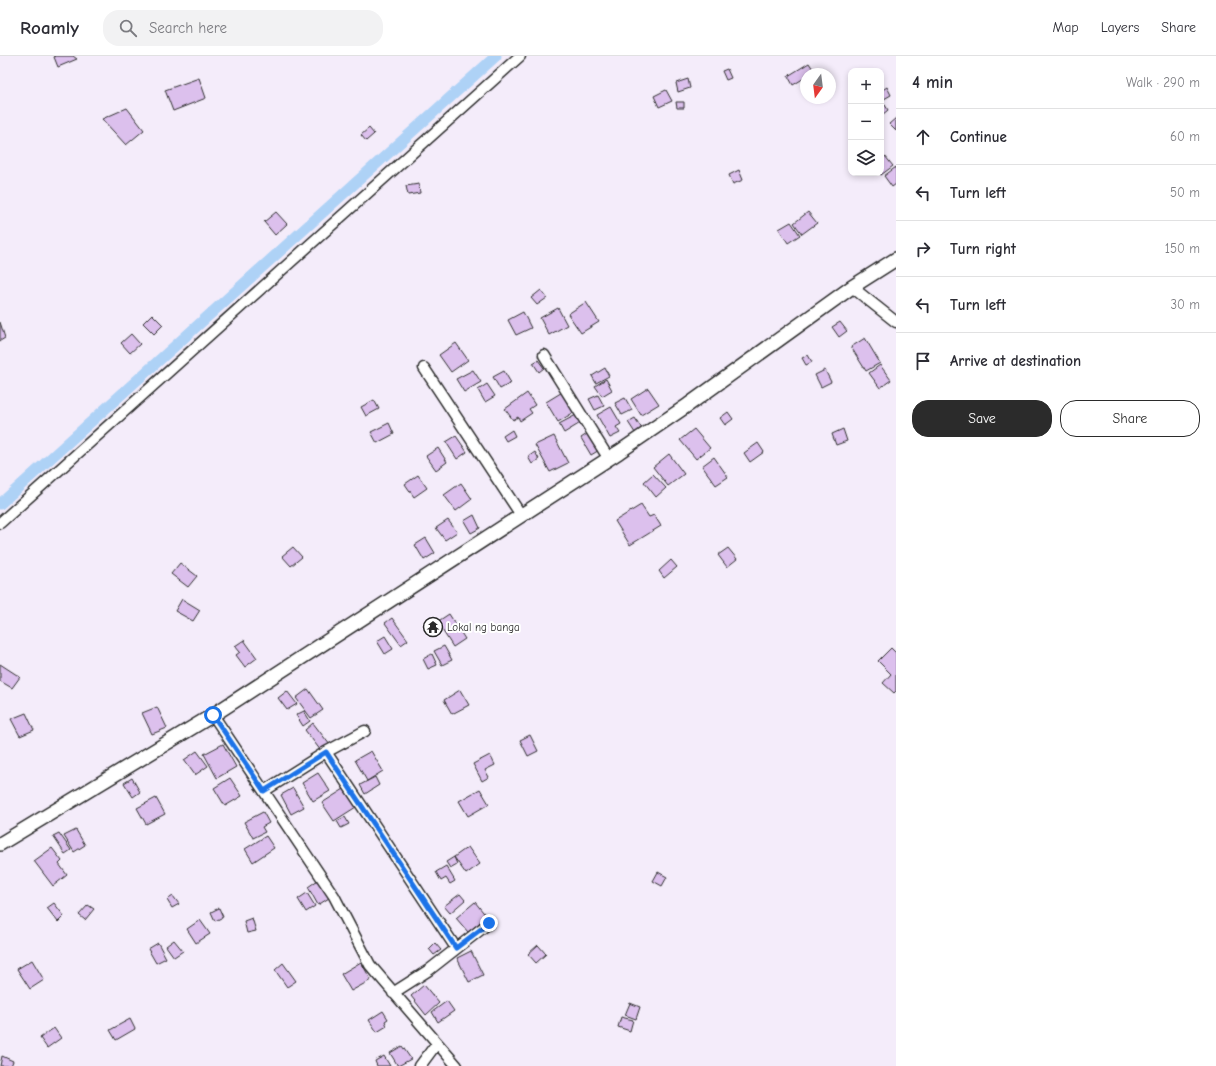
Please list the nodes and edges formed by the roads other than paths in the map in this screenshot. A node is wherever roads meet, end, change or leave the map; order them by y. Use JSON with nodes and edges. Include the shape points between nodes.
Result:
{"nodes":[{"id":1,"x":520,"y":56,"type":"edge"},
{"id":2,"x":896,"y":259,"type":"edge"},
{"id":3,"x":852,"y":287,"type":"junction"},
{"id":4,"x":896,"y":322,"type":"edge"},
{"id":5,"x":544,"y":355,"type":"dead end"},
{"id":6,"x":424,"y":368,"type":"dead end"},
{"id":7,"x":609,"y":458,"type":"junction"},
{"id":8,"x":521,"y":515,"type":"junction"},
{"id":9,"x":0,"y":523,"type":"edge"},
{"id":10,"x":213,"y":715,"type":"junction"},
{"id":11,"x":365,"y":731,"type":"dead end"},
{"id":12,"x":326,"y":752,"type":"junction"},
{"id":13,"x":264,"y":791,"type":"junction"},
{"id":14,"x":0,"y":844,"type":"edge"},
{"id":15,"x":489,"y":923,"type":"dead end"},
{"id":16,"x":456,"y":948,"type":"junction"},
{"id":17,"x":394,"y":993,"type":"junction"},
{"id":18,"x":437,"y":1043,"type":"junction"},
{"id":19,"x":420,"y":1066,"type":"edge"},
{"id":20,"x":457,"y":1066,"type":"edge"}],
"edges":[{"from":1,"to":9,"type":"street"},
{"from":2,"to":3,"type":"main road"},
{"from":3,"to":4,"type":"street"},
{"from":3,"to":7,"type":"main road","via":[[688,405]]},
{"from":5,"to":7,"type":"street"},
{"from":6,"to":8,"type":"street"},
{"from":7,"to":8,"type":"main road"},
{"from":8,"to":10,"type":"main road"},
{"from":10,"to":13,"type":"street"},
{"from":10,"to":14,"type":"main road"},
{"from":11,"to":12,"type":"street"},
{"from":12,"to":13,"type":"street"},
{"from":12,"to":16,"type":"street"},
{"from":13,"to":17,"type":"street","via":[[334,896],[370,965]]},
{"from":15,"to":16,"type":"street"},
{"from":16,"to":17,"type":"street"},
{"from":17,"to":18,"type":"street"},
{"from":18,"to":19,"type":"street"},
{"from":18,"to":20,"type":"street"}]}
